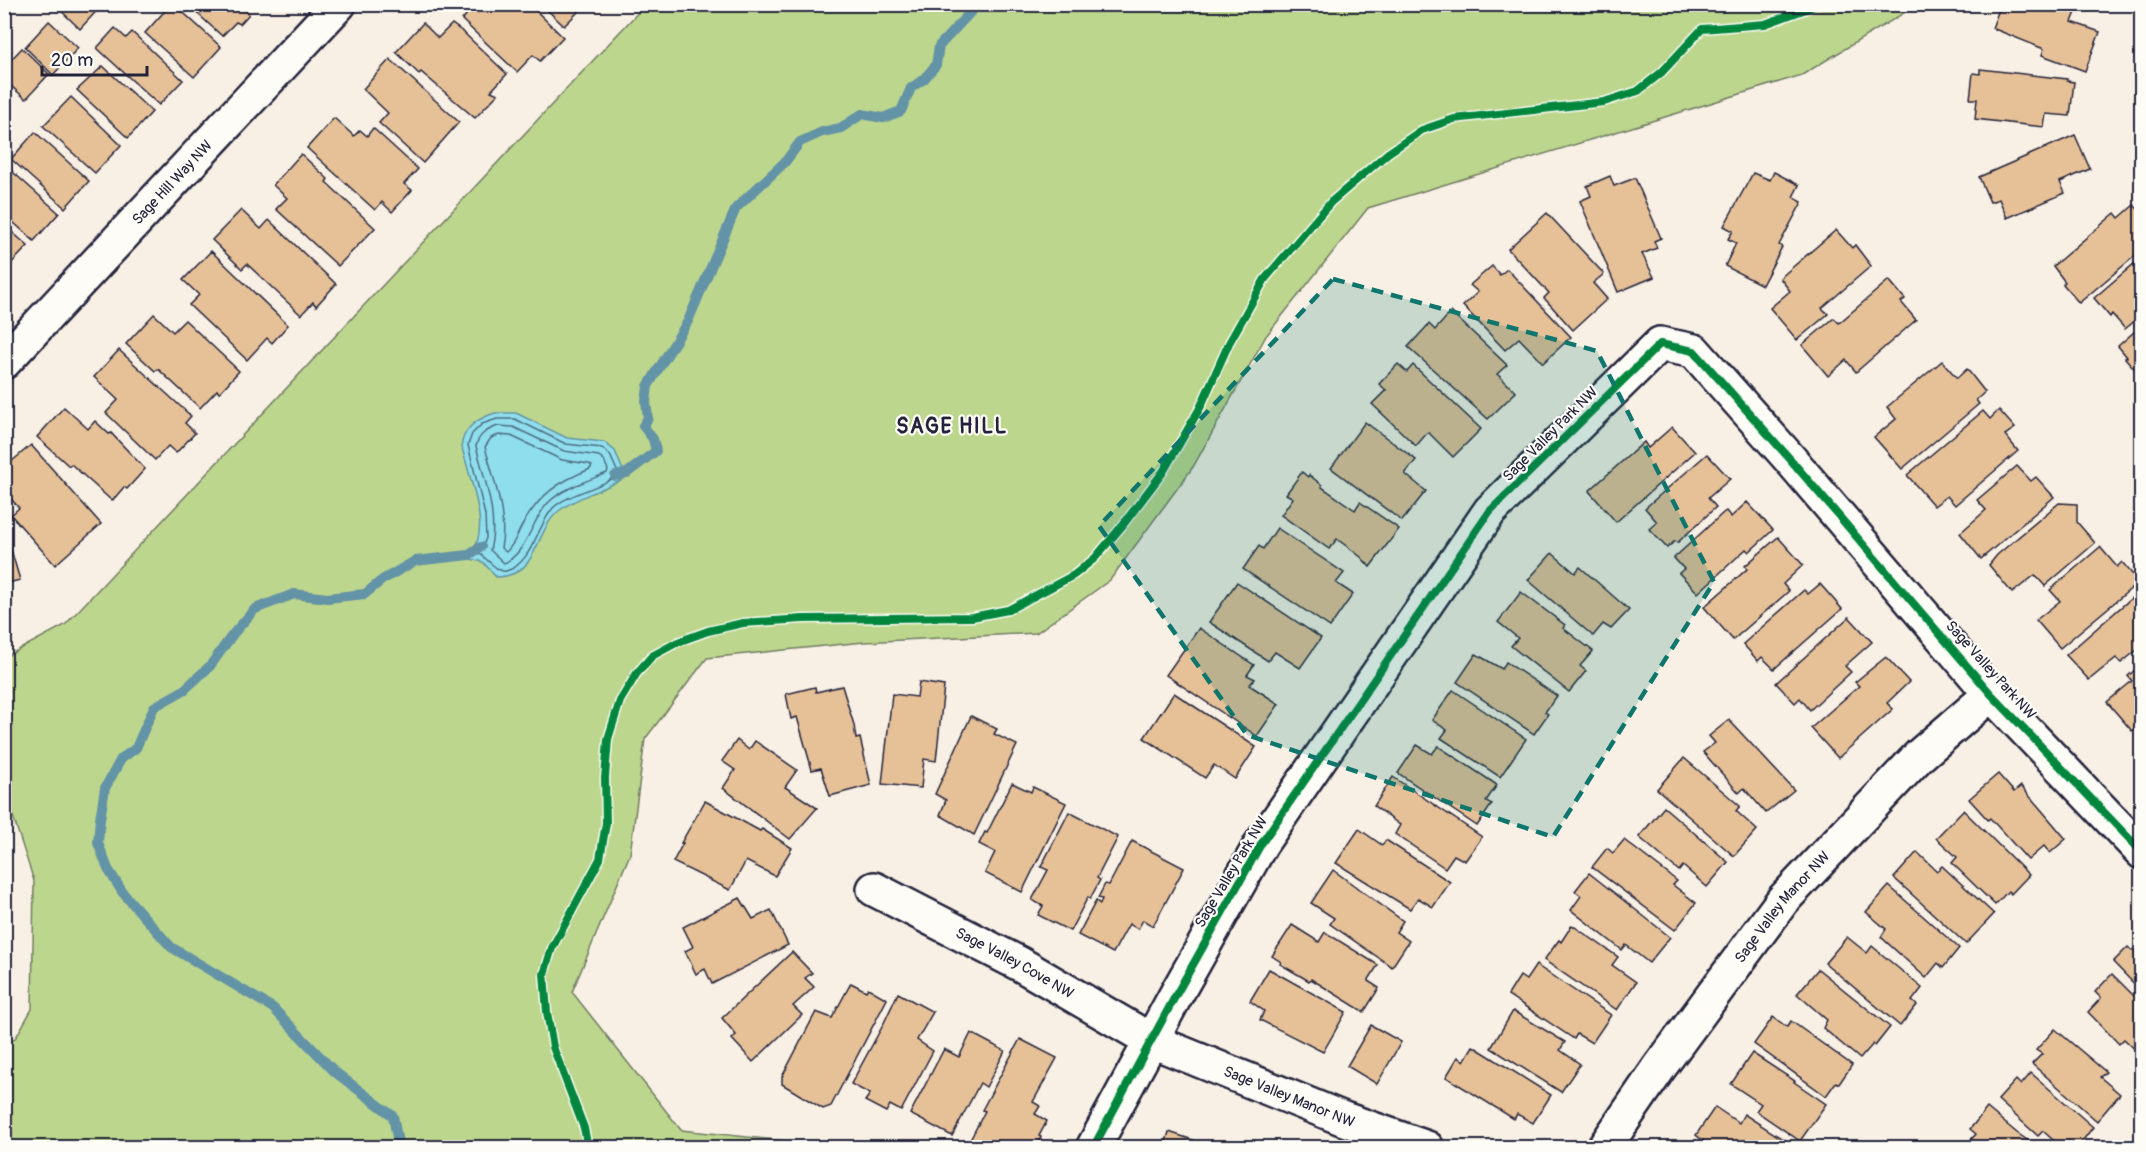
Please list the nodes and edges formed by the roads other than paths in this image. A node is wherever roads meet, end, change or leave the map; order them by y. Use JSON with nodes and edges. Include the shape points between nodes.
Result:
{"nodes":[{"id":1,"x":339,"y":4,"type":"edge"},
{"id":2,"x":4,"y":362,"type":"edge"},
{"id":3,"x":1991,"y":694,"type":"junction"},
{"id":4,"x":2142,"y":852,"type":"edge"},
{"id":5,"x":874,"y":890,"type":"dead end"},
{"id":6,"x":1152,"y":1041,"type":"junction"},
{"id":7,"x":1093,"y":1148,"type":"edge"},
{"id":8,"x":1427,"y":1148,"type":"edge"},
{"id":9,"x":1604,"y":1148,"type":"edge"}],
"edges":[{"from":1,"to":2,"type":"street","name":"Sage Hill Way NW"},
{"from":3,"to":4,"type":"street","name":"Sage Valley Park NW"},
{"from":3,"to":6,"type":"street","name":"Sage Valley Park NW","via":[[1694,351],[1660,344],[1490,511],[1261,844]]},
{"from":3,"to":9,"type":"street","name":"Sage Valley Manor NW","via":[[1919,756],[1783,900]]},
{"from":5,"to":6,"type":"street","name":"Sage Valley Cove NW","via":[[1020,964]]},
{"from":6,"to":7,"type":"street","name":"Sage Valley Park NW"},
{"from":6,"to":8,"type":"street","name":"Sage Valley Manor NW","via":[[1344,1119]]}]}
